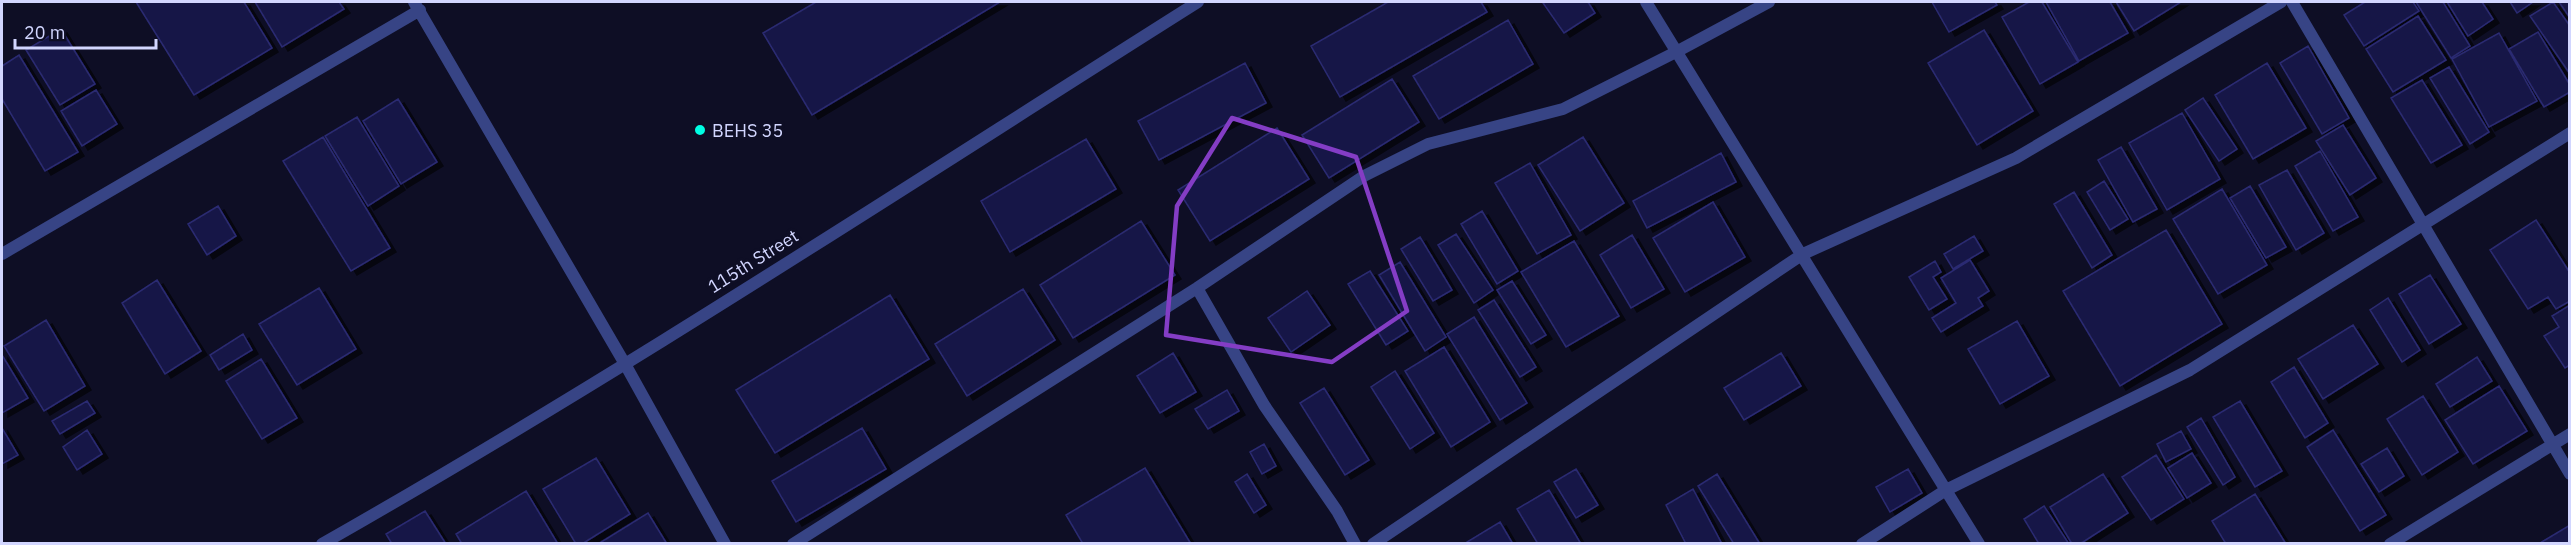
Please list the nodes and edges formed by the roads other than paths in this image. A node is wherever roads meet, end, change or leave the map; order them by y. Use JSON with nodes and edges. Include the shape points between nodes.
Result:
{"nodes":[{"id":1,"x":1198,"y":2,"type":"edge"},
{"id":2,"x":1646,"y":2,"type":"edge"},
{"id":3,"x":1769,"y":2,"type":"edge"},
{"id":4,"x":2281,"y":2,"type":"edge"},
{"id":5,"x":2292,"y":2,"type":"edge"},
{"id":6,"x":417,"y":6,"type":"edge"},
{"id":7,"x":1676,"y":52,"type":"junction"},
{"id":8,"x":2570,"y":133,"type":"edge"},
{"id":9,"x":2423,"y":226,"type":"junction"},
{"id":10,"x":2,"y":254,"type":"edge"},
{"id":11,"x":1803,"y":254,"type":"junction"},
{"id":12,"x":1197,"y":288,"type":"junction"},
{"id":13,"x":625,"y":364,"type":"junction"},
{"id":14,"x":2570,"y":434,"type":"edge"},
{"id":15,"x":2552,"y":445,"type":"junction"},
{"id":16,"x":2570,"y":474,"type":"edge"},
{"id":17,"x":1946,"y":490,"type":"junction"},
{"id":18,"x":322,"y":543,"type":"edge"},
{"id":19,"x":725,"y":543,"type":"edge"},
{"id":20,"x":793,"y":543,"type":"edge"},
{"id":21,"x":1355,"y":543,"type":"edge"},
{"id":22,"x":1373,"y":543,"type":"edge"},
{"id":23,"x":1862,"y":543,"type":"edge"},
{"id":24,"x":1979,"y":543,"type":"edge"},
{"id":25,"x":2390,"y":543,"type":"edge"}],
"edges":[{"from":1,"to":13,"type":"street","name":"115th Street"},
{"from":2,"to":7,"type":"street"},
{"from":3,"to":7,"type":"street"},
{"from":4,"to":11,"type":"street","via":[[2016,158]]},
{"from":5,"to":9,"type":"street"},
{"from":6,"to":10,"type":"street"},
{"from":6,"to":13,"type":"street"},
{"from":7,"to":11,"type":"street"},
{"from":7,"to":12,"type":"street","via":[[1563,109],[1428,144],[1364,176]]},
{"from":8,"to":9,"type":"street"},
{"from":9,"to":15,"type":"street"},
{"from":9,"to":17,"type":"street","via":[[2190,370]]},
{"from":11,"to":17,"type":"street"},
{"from":11,"to":22,"type":"street"},
{"from":12,"to":20,"type":"street"},
{"from":12,"to":21,"type":"street","via":[[1264,405]]},
{"from":13,"to":18,"type":"street","name":"115th Street","via":[[435,480]]},
{"from":13,"to":19,"type":"street"},
{"from":14,"to":15,"type":"street"},
{"from":15,"to":16,"type":"street"},
{"from":15,"to":25,"type":"street"},
{"from":17,"to":23,"type":"street"},
{"from":17,"to":24,"type":"street"}]}
